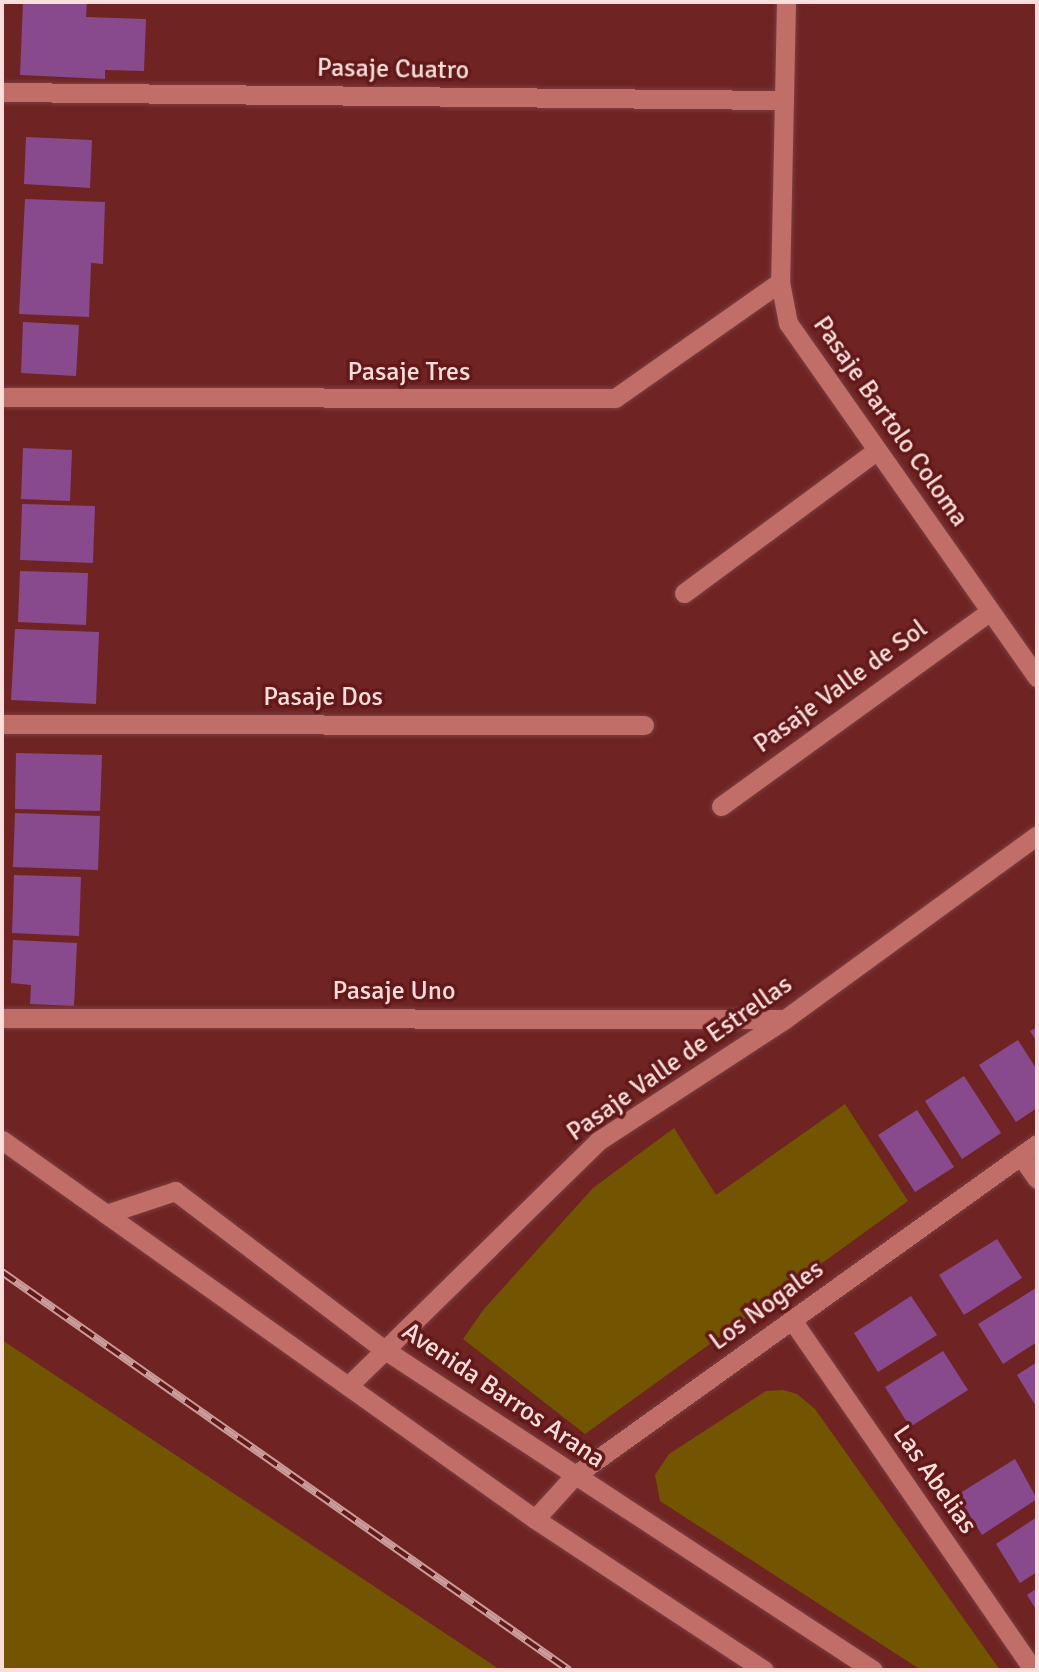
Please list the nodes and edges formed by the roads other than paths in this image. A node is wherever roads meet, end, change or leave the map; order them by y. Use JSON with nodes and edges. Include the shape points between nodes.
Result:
{"nodes":[{"id":1,"x":786,"y":2,"type":"edge"},
{"id":2,"x":2,"y":92,"type":"edge"},
{"id":3,"x":784,"y":100,"type":"junction"},
{"id":4,"x":780,"y":282,"type":"junction"},
{"id":5,"x":2,"y":397,"type":"edge"},
{"id":6,"x":877,"y":450,"type":"junction"},
{"id":7,"x":684,"y":593,"type":"dead end"},
{"id":8,"x":990,"y":611,"type":"junction"},
{"id":9,"x":1037,"y":677,"type":"edge"},
{"id":10,"x":2,"y":724,"type":"edge"},
{"id":11,"x":644,"y":725,"type":"dead end"},
{"id":12,"x":722,"y":806,"type":"dead end"},
{"id":13,"x":1037,"y":835,"type":"edge"},
{"id":14,"x":2,"y":1018,"type":"edge"},
{"id":15,"x":785,"y":1019,"type":"junction"},
{"id":16,"x":2,"y":1140,"type":"edge"},
{"id":17,"x":1029,"y":1150,"type":"edge"},
{"id":18,"x":1037,"y":1179,"type":"edge"},
{"id":19,"x":106,"y":1214,"type":"junction"},
{"id":20,"x":792,"y":1320,"type":"junction"},
{"id":21,"x":382,"y":1348,"type":"junction"},
{"id":22,"x":348,"y":1387,"type":"junction"},
{"id":23,"x":575,"y":1476,"type":"junction"},
{"id":24,"x":536,"y":1519,"type":"junction"},
{"id":25,"x":764,"y":1670,"type":"edge"},
{"id":26,"x":873,"y":1670,"type":"edge"},
{"id":27,"x":1033,"y":1670,"type":"edge"}],
"edges":[{"from":1,"to":3,"type":"street","name":"Pasaje Bartolo Coloma"},
{"from":2,"to":3,"type":"street","name":"Pasaje Cuatro"},
{"from":3,"to":4,"type":"street","name":"Pasaje Bartolo Coloma"},
{"from":4,"to":5,"type":"street","name":"Pasaje Tres","via":[[615,398]]},
{"from":4,"to":6,"type":"street","name":"Pasaje Bartolo Coloma","via":[[788,323]]},
{"from":6,"to":7,"type":"street"},
{"from":6,"to":8,"type":"street","name":"Pasaje Bartolo Coloma"},
{"from":8,"to":9,"type":"street","name":"Pasaje Bartolo Coloma"},
{"from":8,"to":12,"type":"street","name":"Pasaje Valle de Sol"},
{"from":10,"to":11,"type":"street","name":"Pasaje Dos"},
{"from":13,"to":15,"type":"street","name":"Pasaje Valle de Estrellas"},
{"from":14,"to":15,"type":"street","name":"Pasaje Uno"},
{"from":15,"to":21,"type":"street","name":"Pasaje Valle de Estrellas","via":[[598,1141]]},
{"from":16,"to":19,"type":"street"},
{"from":17,"to":18,"type":"street"},
{"from":17,"to":20,"type":"street","name":"Los Nogales"},
{"from":19,"to":21,"type":"street","name":"Avenida Barros Arana","via":[[175,1191]]},
{"from":19,"to":22,"type":"street"},
{"from":20,"to":23,"type":"street","name":"Los Nogales"},
{"from":20,"to":27,"type":"street","name":"Las Abelias"},
{"from":21,"to":22,"type":"street","name":"Pasaje Valle de Estrellas"},
{"from":21,"to":23,"type":"street","name":"Avenida Barros Arana"},
{"from":22,"to":24,"type":"street"},
{"from":23,"to":24,"type":"street","name":"Los Nogales"},
{"from":23,"to":26,"type":"street","name":"Avenida Barros Arana"},
{"from":24,"to":25,"type":"street"}]}
